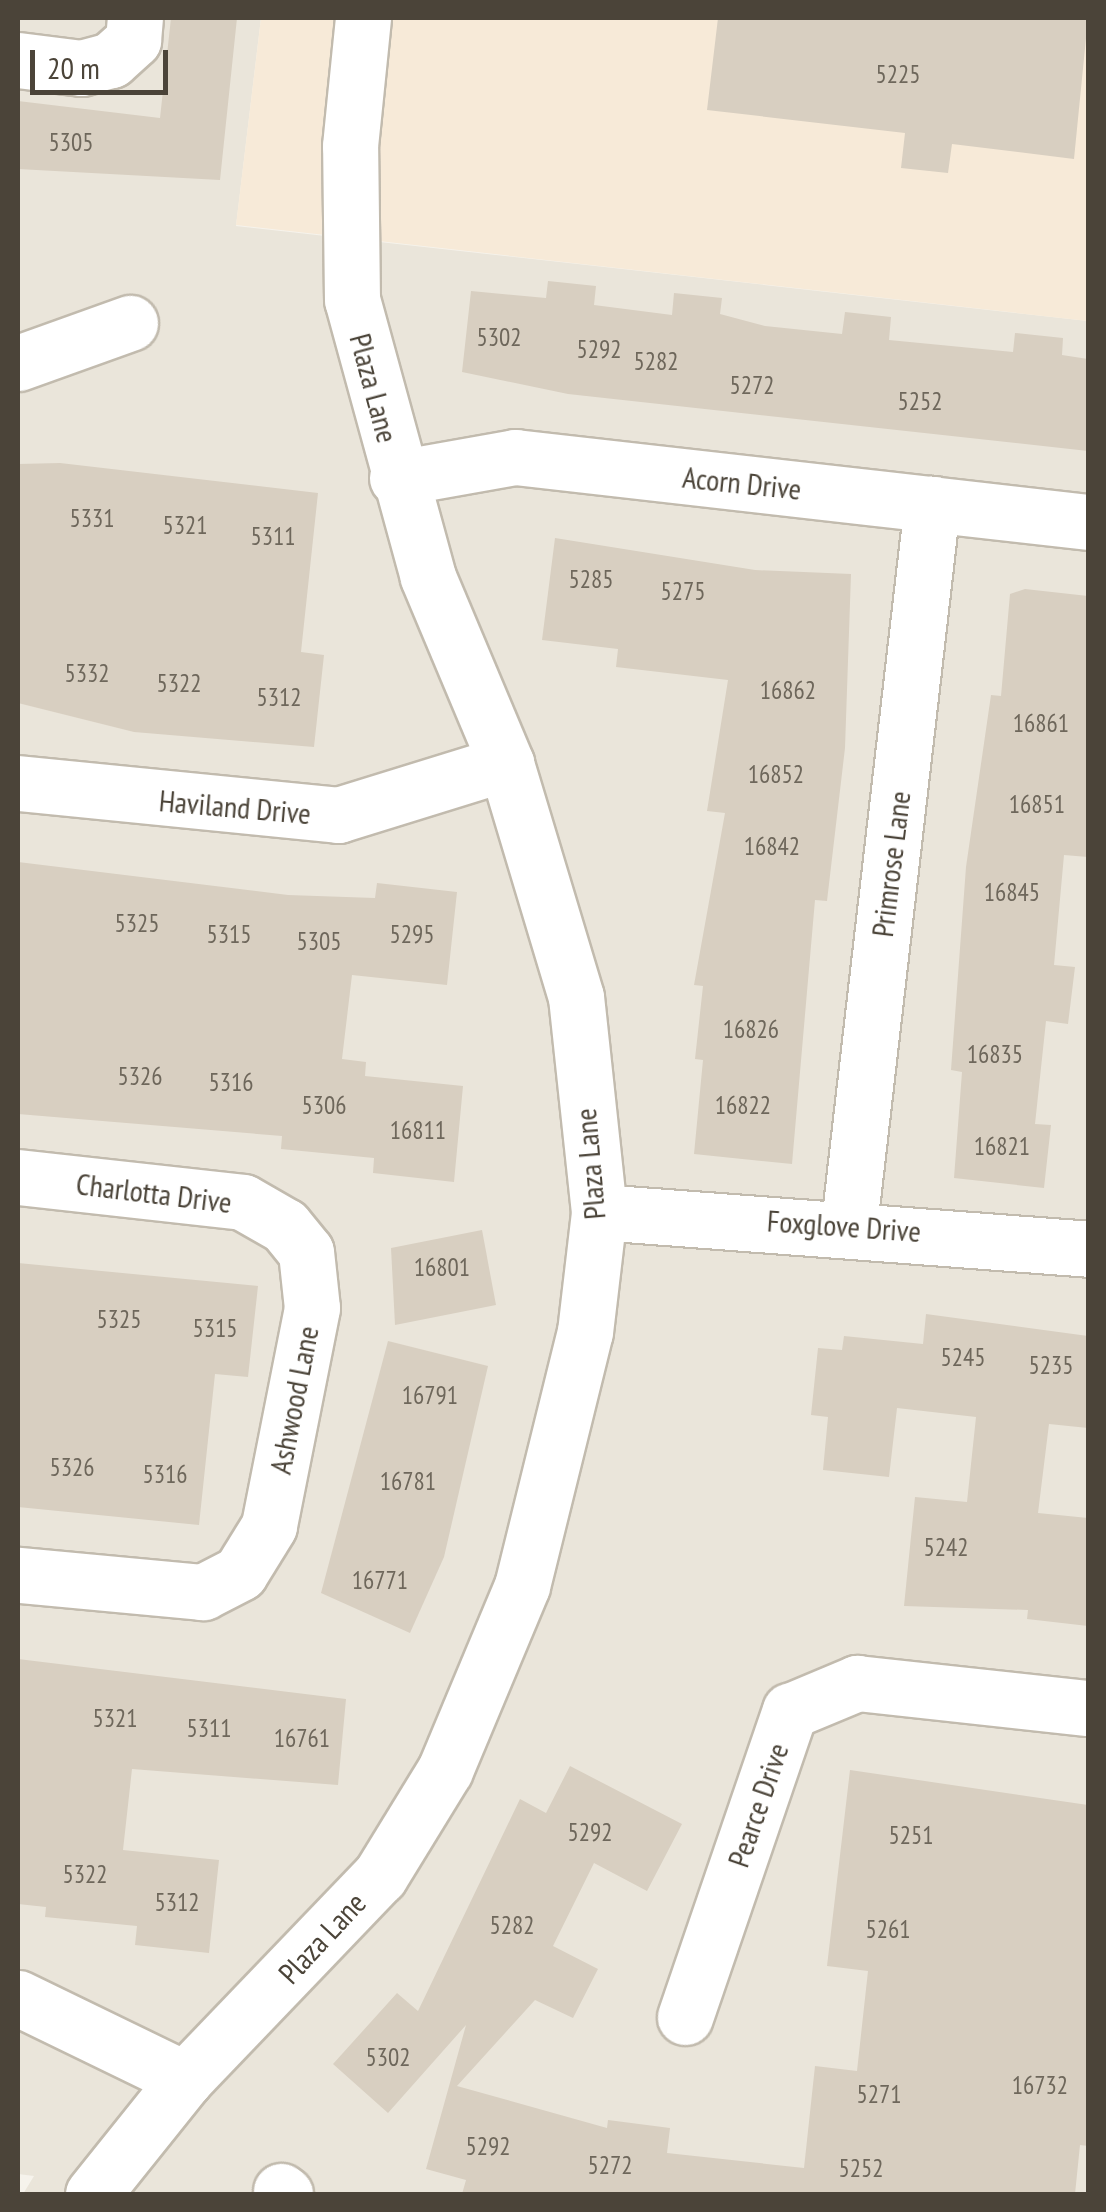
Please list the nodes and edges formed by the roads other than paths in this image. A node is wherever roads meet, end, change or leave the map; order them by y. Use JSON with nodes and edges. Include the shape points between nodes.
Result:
{"nodes":[{"id":1,"x":363,"y":18,"type":"edge"},
{"id":2,"x":123,"y":39,"type":"edge"},
{"id":3,"x":18,"y":60,"type":"edge"},
{"id":4,"x":130,"y":323,"type":"dead end"},
{"id":5,"x":18,"y":363,"type":"edge"},
{"id":6,"x":398,"y":478,"type":"junction"},
{"id":7,"x":932,"y":504,"type":"junction"},
{"id":8,"x":1088,"y":522,"type":"edge"},
{"id":9,"x":506,"y":764,"type":"junction"},
{"id":10,"x":18,"y":783,"type":"edge"},
{"id":11,"x":18,"y":1177,"type":"edge"},
{"id":12,"x":600,"y":1212,"type":"junction"},
{"id":13,"x":849,"y":1224,"type":"junction"},
{"id":14,"x":285,"y":1226,"type":"joint"},
{"id":15,"x":1088,"y":1249,"type":"edge"},
{"id":16,"x":18,"y":1575,"type":"edge"},
{"id":17,"x":1088,"y":1708,"type":"edge"},
{"id":18,"x":18,"y":1998,"type":"edge"},
{"id":19,"x":685,"y":2017,"type":"dead end"},
{"id":20,"x":185,"y":2079,"type":"junction"},
{"id":21,"x":94,"y":2194,"type":"edge"}],
"edges":[{"from":1,"to":6,"type":"street","name":"Plaza Lane","via":[[350,146],[352,300]]},
{"from":2,"to":3,"type":"street","via":[[81,68]]},
{"from":4,"to":5,"type":"street"},
{"from":6,"to":7,"type":"street","name":"Acorn Drive","via":[[515,457]]},
{"from":6,"to":9,"type":"street","name":"Plaza Lane"},
{"from":7,"to":8,"type":"street","name":"Acorn Drive"},
{"from":7,"to":13,"type":"street","name":"Primrose Lane"},
{"from":9,"to":10,"type":"street","name":"Haviland Drive","via":[[338,814]]},
{"from":9,"to":12,"type":"street","name":"Plaza Lane","via":[[576,997]]},
{"from":11,"to":14,"type":"street","name":"Charlotta Drive","via":[[243,1202]]},
{"from":12,"to":13,"type":"street","name":"Foxglove Drive"},
{"from":12,"to":20,"type":"street","name":"Plaza Lane","via":[[554,1464],[487,1687],[380,1876]]},
{"from":13,"to":15,"type":"street","name":"Foxglove Drive"},
{"from":14,"to":16,"type":"street","name":"Ashwood Lane","via":[[306,1252],[312,1308],[269,1526],[240,1573],[202,1592]]},
{"from":17,"to":19,"type":"street","name":"Pearce Drive","via":[[857,1683],[790,1710]]},
{"from":18,"to":20,"type":"street"},
{"from":20,"to":21,"type":"street","name":"Plaza Lane"}]}
